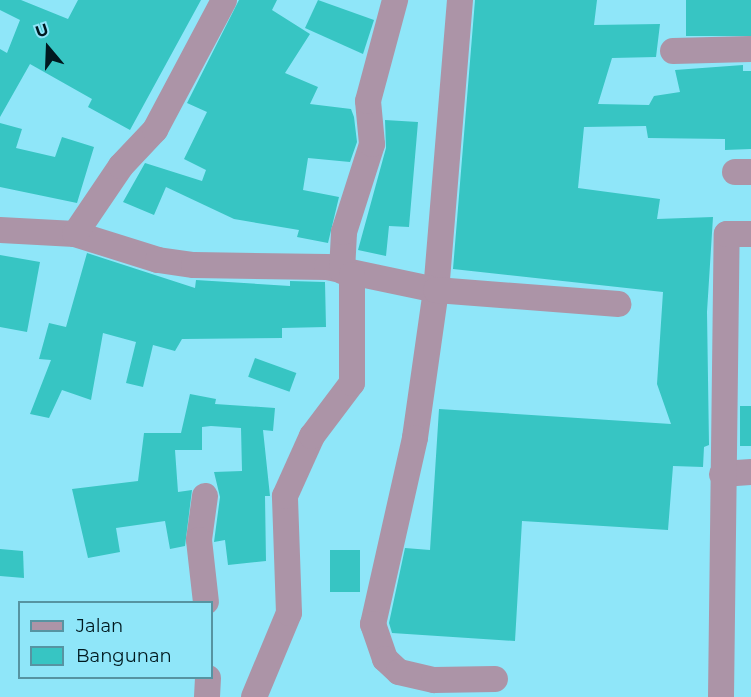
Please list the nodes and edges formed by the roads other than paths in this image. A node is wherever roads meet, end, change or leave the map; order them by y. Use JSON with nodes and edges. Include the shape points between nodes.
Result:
{"nodes":[{"id":1,"x":224,"y":0,"type":"edge"},
{"id":2,"x":395,"y":0,"type":"edge"},
{"id":3,"x":460,"y":0,"type":"edge"},
{"id":4,"x":751,"y":49,"type":"edge"},
{"id":5,"x":673,"y":51,"type":"dead end"},
{"id":6,"x":0,"y":230,"type":"edge"},
{"id":7,"x":75,"y":234,"type":"junction"},
{"id":8,"x":751,"y":234,"type":"edge"},
{"id":9,"x":347,"y":273,"type":"junction"},
{"id":10,"x":436,"y":290,"type":"junction"},
{"id":11,"x":618,"y":304,"type":"dead end"},
{"id":12,"x":751,"y":472,"type":"edge"},
{"id":13,"x":722,"y":474,"type":"junction"},
{"id":14,"x":205,"y":496,"type":"dead end"},
{"id":15,"x":206,"y":601,"type":"edge"},
{"id":16,"x":208,"y":679,"type":"edge"},
{"id":17,"x":495,"y":679,"type":"dead end"},
{"id":18,"x":207,"y":697,"type":"edge"},
{"id":19,"x":254,"y":697,"type":"edge"},
{"id":20,"x":721,"y":697,"type":"edge"}],
"edges":[{"from":1,"to":7,"type":"street","via":[[155,130],[121,166]]},
{"from":2,"to":9,"type":"street","via":[[368,101],[372,144],[344,232]]},
{"from":3,"to":10,"type":"street"},
{"from":4,"to":5,"type":"street"},
{"from":6,"to":7,"type":"street"},
{"from":7,"to":9,"type":"street","via":[[158,260]]},
{"from":8,"to":13,"type":"street","via":[[727,234]]},
{"from":9,"to":10,"type":"street"},
{"from":9,"to":19,"type":"street","via":[[352,383],[312,436],[285,496],[289,613]]},
{"from":10,"to":11,"type":"street"},
{"from":10,"to":17,"type":"street","via":[[416,438],[372,624],[385,659],[399,672],[434,680]]},
{"from":12,"to":13,"type":"street"},
{"from":13,"to":20,"type":"street"},
{"from":14,"to":15,"type":"street","via":[[199,540]]},
{"from":16,"to":18,"type":"street"}]}
